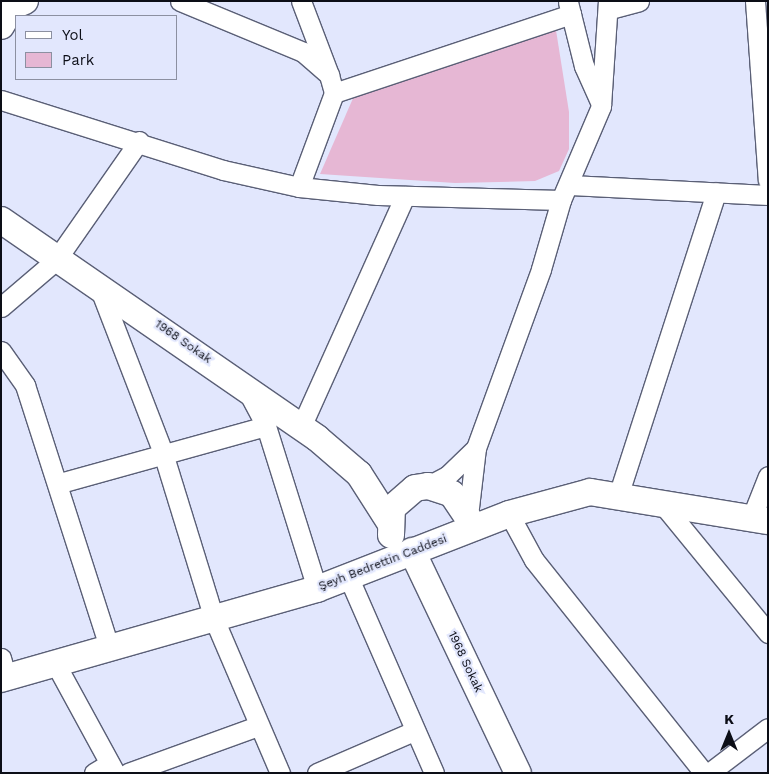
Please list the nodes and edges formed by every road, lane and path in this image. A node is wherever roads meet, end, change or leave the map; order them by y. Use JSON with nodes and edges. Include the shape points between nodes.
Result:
{"nodes":[{"id":1,"x":180,"y":1,"type":"edge"},
{"id":2,"x":301,"y":1,"type":"edge"},
{"id":3,"x":639,"y":1,"type":"edge"},
{"id":4,"x":755,"y":1,"type":"edge"},
{"id":5,"x":609,"y":5,"type":"edge"},
{"id":6,"x":569,"y":7,"type":"edge"},
{"id":7,"x":332,"y":84,"type":"junction"},
{"id":8,"x":1,"y":100,"type":"edge"},
{"id":9,"x":601,"y":106,"type":"junction"},
{"id":10,"x":138,"y":141,"type":"junction"},
{"id":11,"x":768,"y":181,"type":"edge"},
{"id":12,"x":299,"y":187,"type":"junction"},
{"id":13,"x":566,"y":192,"type":"junction"},
{"id":14,"x":716,"y":192,"type":"junction"},
{"id":15,"x":768,"y":195,"type":"edge"},
{"id":16,"x":405,"y":196,"type":"junction"},
{"id":17,"x":1,"y":220,"type":"edge"},
{"id":18,"x":56,"y":260,"type":"junction"},
{"id":19,"x":95,"y":280,"type":"junction"},
{"id":20,"x":1,"y":307,"type":"edge"},
{"id":21,"x":1,"y":351,"type":"edge"},
{"id":22,"x":245,"y":386,"type":"junction"},
{"id":23,"x":266,"y":426,"type":"junction"},
{"id":24,"x":302,"y":427,"type":"junction"},
{"id":25,"x":476,"y":448,"type":"junction"},
{"id":26,"x":163,"y":453,"type":"junction"},
{"id":27,"x":359,"y":474,"type":"junction"},
{"id":28,"x":768,"y":476,"type":"edge"},
{"id":29,"x":60,"y":483,"type":"junction"},
{"id":30,"x":421,"y":487,"type":"junction"},
{"id":31,"x":618,"y":496,"type":"junction"},
{"id":32,"x":660,"y":501,"type":"junction"},
{"id":33,"x":509,"y":514,"type":"junction"},
{"id":34,"x":759,"y":520,"type":"edge"},
{"id":35,"x":471,"y":521,"type":"junction"},
{"id":36,"x":389,"y":522,"type":"junction"},
{"id":37,"x":404,"y":554,"type":"junction"},
{"id":38,"x":348,"y":576,"type":"junction"},
{"id":39,"x":317,"y":588,"type":"junction"},
{"id":40,"x":214,"y":619,"type":"junction"},
{"id":41,"x":768,"y":633,"type":"edge"},
{"id":42,"x":109,"y":647,"type":"junction"},
{"id":43,"x":54,"y":661,"type":"junction"},
{"id":44,"x":3,"y":672,"type":"edge"},
{"id":45,"x":258,"y":726,"type":"junction"},
{"id":46,"x":768,"y":728,"type":"edge"},
{"id":47,"x":414,"y":731,"type":"junction"},
{"id":48,"x":106,"y":770,"type":"edge"},
{"id":49,"x":128,"y":773,"type":"edge"},
{"id":50,"x":280,"y":773,"type":"edge"},
{"id":51,"x":317,"y":773,"type":"edge"},
{"id":52,"x":434,"y":773,"type":"edge"},
{"id":53,"x":518,"y":773,"type":"edge"},
{"id":54,"x":704,"y":773,"type":"edge"},
{"id":55,"x":709,"y":773,"type":"edge"}],
"edges":[{"from":1,"to":7,"type":"street","via":[[303,52]]},
{"from":2,"to":7,"type":"street"},
{"from":3,"to":5,"type":"street"},
{"from":4,"to":11,"type":"street"},
{"from":5,"to":9,"type":"street"},
{"from":6,"to":7,"type":"street"},
{"from":6,"to":9,"type":"street","via":[[584,66]]},
{"from":7,"to":12,"type":"street"},
{"from":8,"to":10,"type":"street"},
{"from":9,"to":13,"type":"street"},
{"from":10,"to":12,"type":"street","via":[[224,170]]},
{"from":10,"to":18,"type":"street"},
{"from":12,"to":16,"type":"street"},
{"from":13,"to":14,"type":"street"},
{"from":13,"to":16,"type":"street"},
{"from":13,"to":25,"type":"street"},
{"from":14,"to":15,"type":"street"},
{"from":14,"to":31,"type":"street"},
{"from":16,"to":24,"type":"street"},
{"from":17,"to":18,"type":"street","name":"1968 Sokak"},
{"from":18,"to":19,"type":"street","name":"1968 Sokak"},
{"from":18,"to":20,"type":"street"},
{"from":19,"to":22,"type":"street","name":"1968 Sokak"},
{"from":19,"to":26,"type":"street","via":[[113,313]]},
{"from":21,"to":29,"type":"street","via":[[25,385]]},
{"from":22,"to":23,"type":"street"},
{"from":22,"to":24,"type":"street","name":"1968 Sokak"},
{"from":23,"to":26,"type":"street"},
{"from":23,"to":39,"type":"street"},
{"from":24,"to":27,"type":"street","name":"1968 Sokak"},
{"from":25,"to":30,"type":"street","via":[[447,476]]},
{"from":25,"to":35,"type":"street"},
{"from":26,"to":29,"type":"street"},
{"from":26,"to":40,"type":"street"},
{"from":27,"to":30,"type":"street"},
{"from":27,"to":36,"type":"street","name":"1968 Sokak"},
{"from":28,"to":34,"type":"street"},
{"from":29,"to":42,"type":"street"},
{"from":30,"to":35,"type":"street","via":[[452,494]]},
{"from":30,"to":36,"type":"street","via":[[400,497]]},
{"from":31,"to":32,"type":"street","name":"Şeyh Bedrettin Caddesi"},
{"from":31,"to":33,"type":"street","name":"Şeyh Bedrettin Caddesi","via":[[590,492]]},
{"from":32,"to":34,"type":"street","name":"Şeyh Bedrettin Caddesi"},
{"from":32,"to":41,"type":"street"},
{"from":33,"to":35,"type":"street","name":"Şeyh Bedrettin Caddesi"},
{"from":33,"to":54,"type":"street","via":[[534,560]]},
{"from":35,"to":37,"type":"street","name":"Şeyh Bedrettin Caddesi"},
{"from":36,"to":37,"type":"street","name":"1968 Sokak"},
{"from":37,"to":38,"type":"street","name":"Şeyh Bedrettin Caddesi"},
{"from":37,"to":53,"type":"street","name":"1968 Sokak"},
{"from":38,"to":39,"type":"street","name":"Şeyh Bedrettin Caddesi"},
{"from":38,"to":47,"type":"street"},
{"from":39,"to":40,"type":"street","name":"Şeyh Bedrettin Caddesi"},
{"from":40,"to":42,"type":"street","name":"Şeyh Bedrettin Caddesi"},
{"from":40,"to":45,"type":"street"},
{"from":42,"to":43,"type":"street","name":"Şeyh Bedrettin Caddesi"},
{"from":43,"to":44,"type":"street","name":"Şeyh Bedrettin Caddesi"},
{"from":43,"to":48,"type":"street"},
{"from":45,"to":49,"type":"street"},
{"from":45,"to":50,"type":"street"},
{"from":46,"to":55,"type":"street"},
{"from":47,"to":51,"type":"street"},
{"from":47,"to":52,"type":"street"}]}
